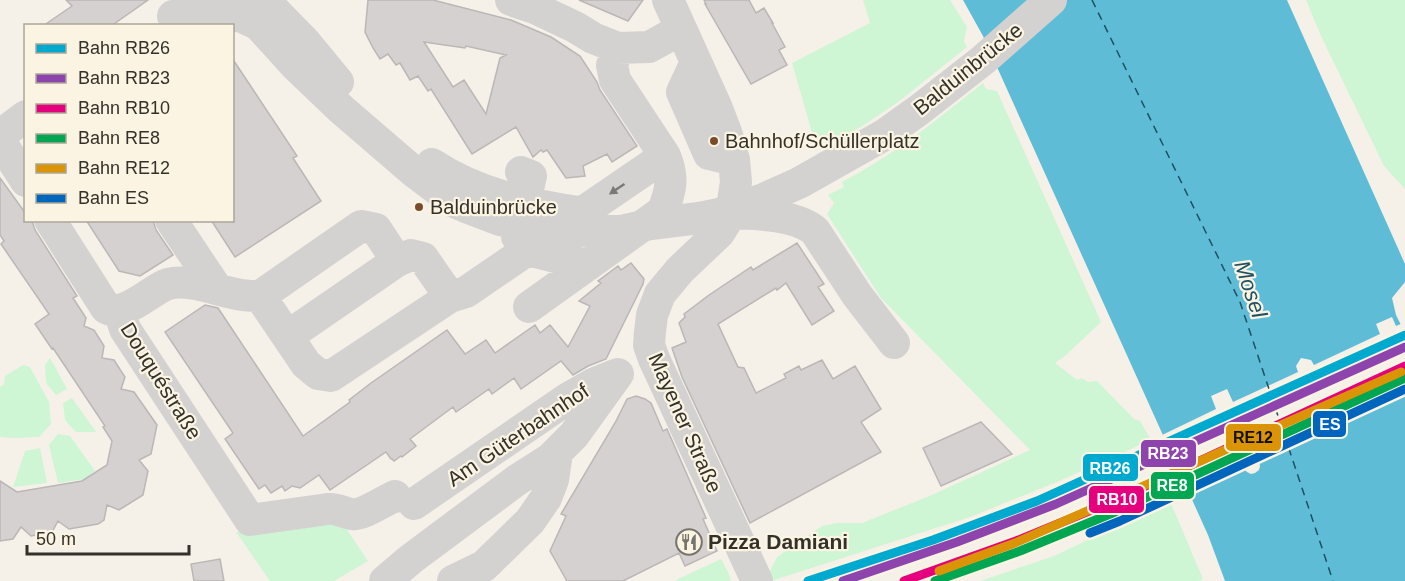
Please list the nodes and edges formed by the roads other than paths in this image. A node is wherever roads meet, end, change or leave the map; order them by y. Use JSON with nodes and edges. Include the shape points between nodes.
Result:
{"nodes":[{"id":1,"x":236,"y":0,"type":"edge"},
{"id":2,"x":296,"y":0,"type":"edge"},
{"id":3,"x":511,"y":0,"type":"edge"},
{"id":4,"x":668,"y":0,"type":"edge"},
{"id":5,"x":1051,"y":0,"type":"edge"},
{"id":6,"x":261,"y":12,"type":"edge"},
{"id":7,"x":175,"y":14,"type":"edge"},
{"id":8,"x":680,"y":30,"type":"junction"},
{"id":9,"x":618,"y":48,"type":"junction"},
{"id":10,"x":300,"y":54,"type":"junction"},
{"id":11,"x":24,"y":117,"type":"edge"},
{"id":12,"x":0,"y":135,"type":"edge"},
{"id":13,"x":0,"y":141,"type":"edge"},
{"id":14,"x":665,"y":156,"type":"junction"},
{"id":15,"x":521,"y":172,"type":"dead end"},
{"id":16,"x":24,"y":179,"type":"edge"},
{"id":17,"x":731,"y":214,"type":"junction"},
{"id":18,"x":51,"y":222,"type":"edge"},
{"id":19,"x":172,"y":222,"type":"edge"},
{"id":20,"x":527,"y":250,"type":"junction"},
{"id":21,"x":397,"y":261,"type":"junction"},
{"id":22,"x":588,"y":265,"type":"junction"},
{"id":23,"x":217,"y":290,"type":"junction"},
{"id":24,"x":260,"y":296,"type":"junction"},
{"id":25,"x":450,"y":297,"type":"junction"},
{"id":26,"x":529,"y":307,"type":"dead end"},
{"id":27,"x":119,"y":310,"type":"junction"},
{"id":28,"x":288,"y":336,"type":"junction"},
{"id":29,"x":894,"y":343,"type":"dead end"},
{"id":30,"x":649,"y":345,"type":"junction"},
{"id":31,"x":618,"y":374,"type":"junction"},
{"id":32,"x":557,"y":453,"type":"junction"},
{"id":33,"x":250,"y":520,"type":"joint"},
{"id":34,"x":385,"y":581,"type":"edge"},
{"id":35,"x":453,"y":581,"type":"edge"},
{"id":36,"x":757,"y":581,"type":"edge"}],
"edges":[{"from":1,"to":6,"type":"street","name":"Balduinbrücke"},
{"from":2,"to":10,"type":"street"},
{"from":3,"to":9,"type":"street"},
{"from":4,"to":8,"type":"street"},
{"from":5,"to":10,"type":"street","name":"Balduinbrücke","via":[[919,110],[829,167],[742,207],[651,224],[505,197],[463,198],[449,175],[401,144]]},
{"from":6,"to":7,"type":"street","via":[[242,17],[216,12]]},
{"from":6,"to":10,"type":"street","name":"Balduinbrücke"},
{"from":8,"to":9,"type":"street","via":[[649,47]]},
{"from":8,"to":17,"type":"street","via":[[723,123],[734,160],[736,182]]},
{"from":9,"to":14,"type":"street","via":[[612,65],[615,80]]},
{"from":11,"to":12,"type":"street"},
{"from":13,"to":16,"type":"street"},
{"from":14,"to":20,"type":"street","one_way":true},
{"from":14,"to":22,"type":"street","via":[[671,182],[663,211]]},
{"from":15,"to":20,"type":"street","via":[[531,176],[518,237]]},
{"from":17,"to":29,"type":"street","via":[[754,213],[808,225]]},
{"from":17,"to":30,"type":"street","name":"Mayener Straße","via":[[660,294],[652,315]]},
{"from":18,"to":27,"type":"street","name":"Douquéstraße","via":[[106,308]]},
{"from":19,"to":23,"type":"street"},
{"from":20,"to":22,"type":"street"},
{"from":20,"to":25,"type":"street","via":[[466,292]]},
{"from":21,"to":24,"type":"street","via":[[376,229],[361,226]]},
{"from":21,"to":25,"type":"street","via":[[411,255],[423,258]]},
{"from":21,"to":28,"type":"street"},
{"from":22,"to":26,"type":"street"},
{"from":23,"to":24,"type":"street"},
{"from":23,"to":27,"type":"street","via":[[186,283],[170,284]]},
{"from":24,"to":28,"type":"street"},
{"from":25,"to":28,"type":"street","via":[[331,376],[318,374],[306,364]]},
{"from":27,"to":33,"type":"street","name":"Douquéstraße","via":[[125,329]]},
{"from":30,"to":31,"type":"street","name":"Am Güterbahnhof"},
{"from":30,"to":36,"type":"street","name":"Mayener Straße"},
{"from":31,"to":32,"type":"street"},
{"from":31,"to":33,"type":"street","name":"Am Güterbahnhof","via":[[567,399],[405,500],[359,514],[335,508]]},
{"from":32,"to":34,"type":"street"},
{"from":32,"to":35,"type":"street","via":[[546,498],[530,521],[484,566]]}]}
